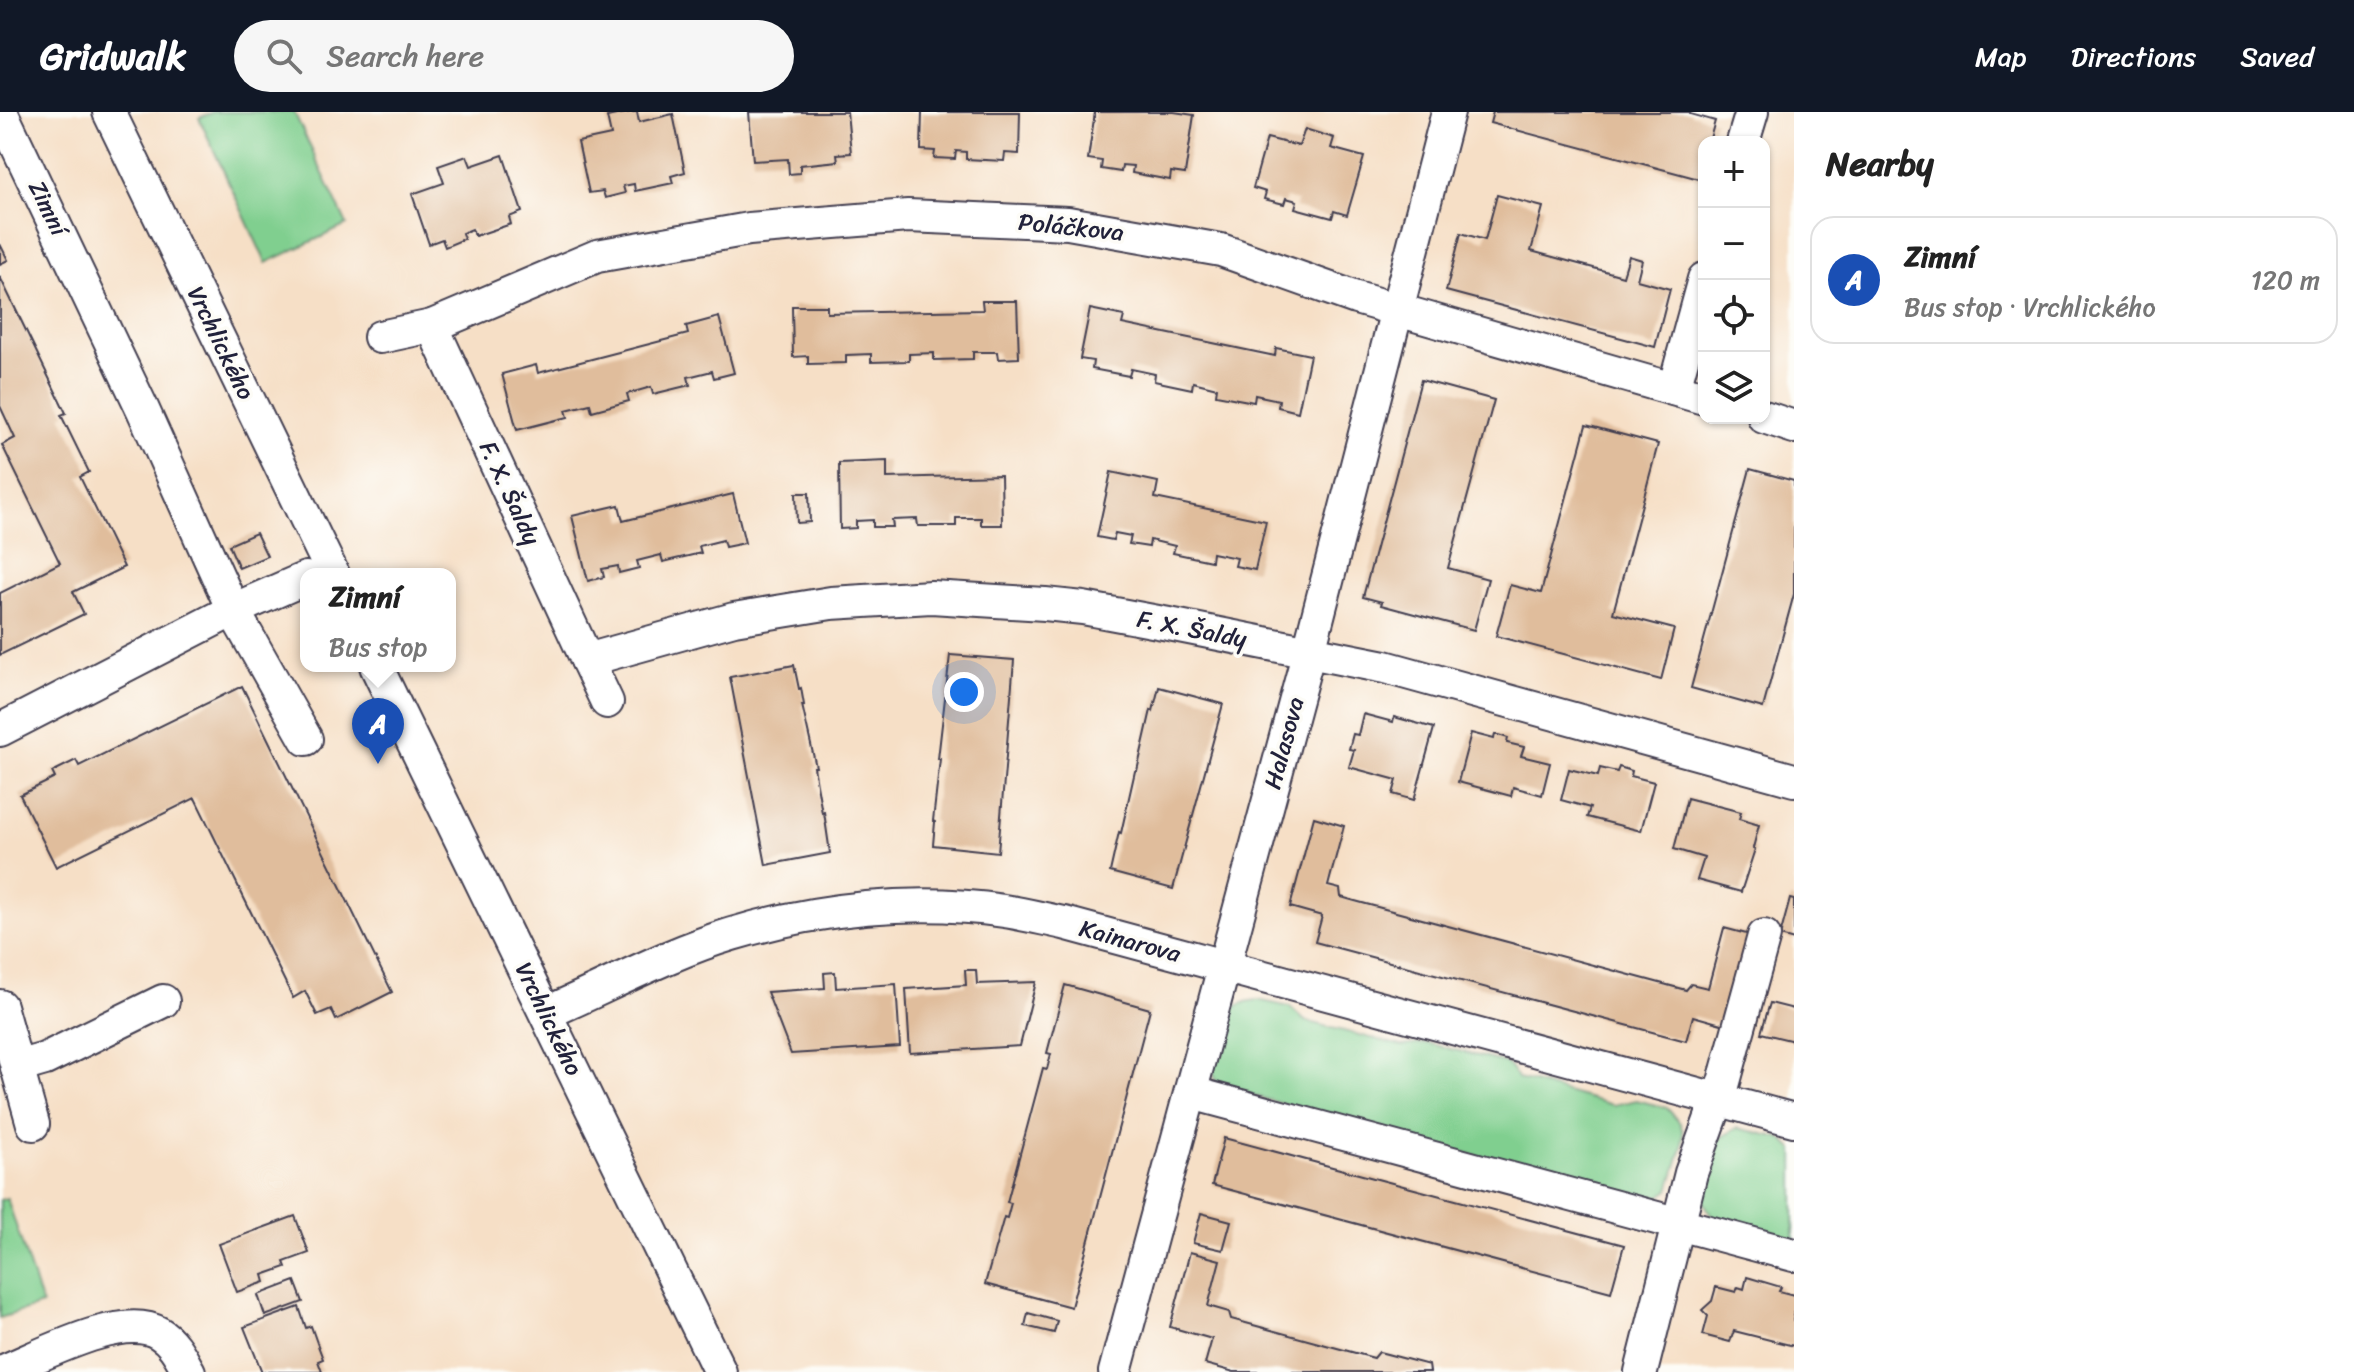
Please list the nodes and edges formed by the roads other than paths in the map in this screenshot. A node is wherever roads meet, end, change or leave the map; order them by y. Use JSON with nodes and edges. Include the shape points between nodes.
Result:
{"nodes":[{"id":1,"x":1,"y":112,"type":"edge"},
{"id":2,"x":109,"y":112,"type":"edge"},
{"id":3,"x":1448,"y":112,"type":"edge"},
{"id":4,"x":1752,"y":112,"type":"edge"},
{"id":5,"x":1745,"y":136,"type":"edge"},
{"id":6,"x":1704,"y":280,"type":"edge"},
{"id":7,"x":1398,"y":309,"type":"junction"},
{"id":8,"x":432,"y":326,"type":"junction"},
{"id":9,"x":380,"y":337,"type":"dead end"},
{"id":10,"x":1689,"y":394,"type":"edge"},
{"id":11,"x":1770,"y":419,"type":"edge"},
{"id":12,"x":1794,"y":427,"type":"edge"},
{"id":13,"x":319,"y":568,"type":"edge"},
{"id":14,"x":300,"y":582,"type":"edge"},
{"id":15,"x":233,"y":610,"type":"junction"},
{"id":16,"x":1309,"y":651,"type":"junction"},
{"id":17,"x":587,"y":660,"type":"junction"},
{"id":18,"x":379,"y":672,"type":"edge"},
{"id":19,"x":607,"y":702,"type":"dead end"},
{"id":20,"x":0,"y":730,"type":"edge"},
{"id":21,"x":306,"y":739,"type":"dead end"},
{"id":22,"x":1792,"y":771,"type":"edge"},
{"id":23,"x":1764,"y":936,"type":"dead end"},
{"id":24,"x":1223,"y":966,"type":"junction"},
{"id":25,"x":163,"y":1001,"type":"dead end"},
{"id":26,"x":0,"y":1006,"type":"edge"},
{"id":27,"x":546,"y":1013,"type":"junction"},
{"id":28,"x":17,"y":1067,"type":"junction"},
{"id":29,"x":1192,"y":1093,"type":"junction"},
{"id":30,"x":1716,"y":1099,"type":"junction"},
{"id":31,"x":1794,"y":1120,"type":"edge"},
{"id":32,"x":33,"y":1124,"type":"dead end"},
{"id":33,"x":1679,"y":1225,"type":"junction"},
{"id":34,"x":1794,"y":1255,"type":"edge"},
{"id":35,"x":1,"y":1372,"type":"edge"},
{"id":36,"x":189,"y":1372,"type":"edge"},
{"id":37,"x":720,"y":1372,"type":"edge"},
{"id":38,"x":1115,"y":1372,"type":"edge"},
{"id":39,"x":1641,"y":1372,"type":"edge"}],
"edges":[{"from":1,"to":15,"type":"street","name":"Zimní"},
{"from":2,"to":13,"type":"street","name":"Vrchlického"},
{"from":3,"to":7,"type":"street","name":"Halasova"},
{"from":4,"to":5,"type":"street"},
{"from":6,"to":10,"type":"street"},
{"from":7,"to":8,"type":"street","name":"Poláčkova","via":[[1221,250],[1068,223],[908,216],[749,229],[597,256]]},
{"from":7,"to":10,"type":"street","name":"Poláčkova"},
{"from":7,"to":16,"type":"street","name":"Halasova"},
{"from":8,"to":9,"type":"street","name":"Poláčkova"},
{"from":8,"to":17,"type":"street","name":"F. X. Šaldy"},
{"from":11,"to":12,"type":"street"},
{"from":14,"to":15,"type":"street"},
{"from":15,"to":20,"type":"street"},
{"from":15,"to":21,"type":"street","name":"Zimní"},
{"from":16,"to":17,"type":"street","name":"F. X. Šaldy","via":[[1083,608],[931,597],[785,610]]},
{"from":16,"to":22,"type":"street","name":"F. X. Šaldy"},
{"from":16,"to":24,"type":"street","name":"Halasova"},
{"from":17,"to":19,"type":"street","name":"F. X. Šaldy"},
{"from":18,"to":27,"type":"street","name":"Vrchlického"},
{"from":23,"to":30,"type":"street"},
{"from":24,"to":27,"type":"street","name":"Kainarova","via":[[1004,911],[869,909],[782,921],[730,935]]},
{"from":24,"to":29,"type":"street","name":"Halasova"},
{"from":24,"to":30,"type":"street","name":"Kainarova"},
{"from":25,"to":28,"type":"street","via":[[45,1059]]},
{"from":26,"to":28,"type":"street"},
{"from":27,"to":37,"type":"street","name":"Vrchlického"},
{"from":28,"to":32,"type":"street"},
{"from":29,"to":33,"type":"street"},
{"from":29,"to":38,"type":"street","name":"Halasova"},
{"from":30,"to":31,"type":"street","name":"Kainarova"},
{"from":30,"to":33,"type":"street"},
{"from":33,"to":34,"type":"street"},
{"from":33,"to":39,"type":"street"},
{"from":35,"to":36,"type":"street","via":[[108,1329],[145,1328],[172,1344]]}]}
